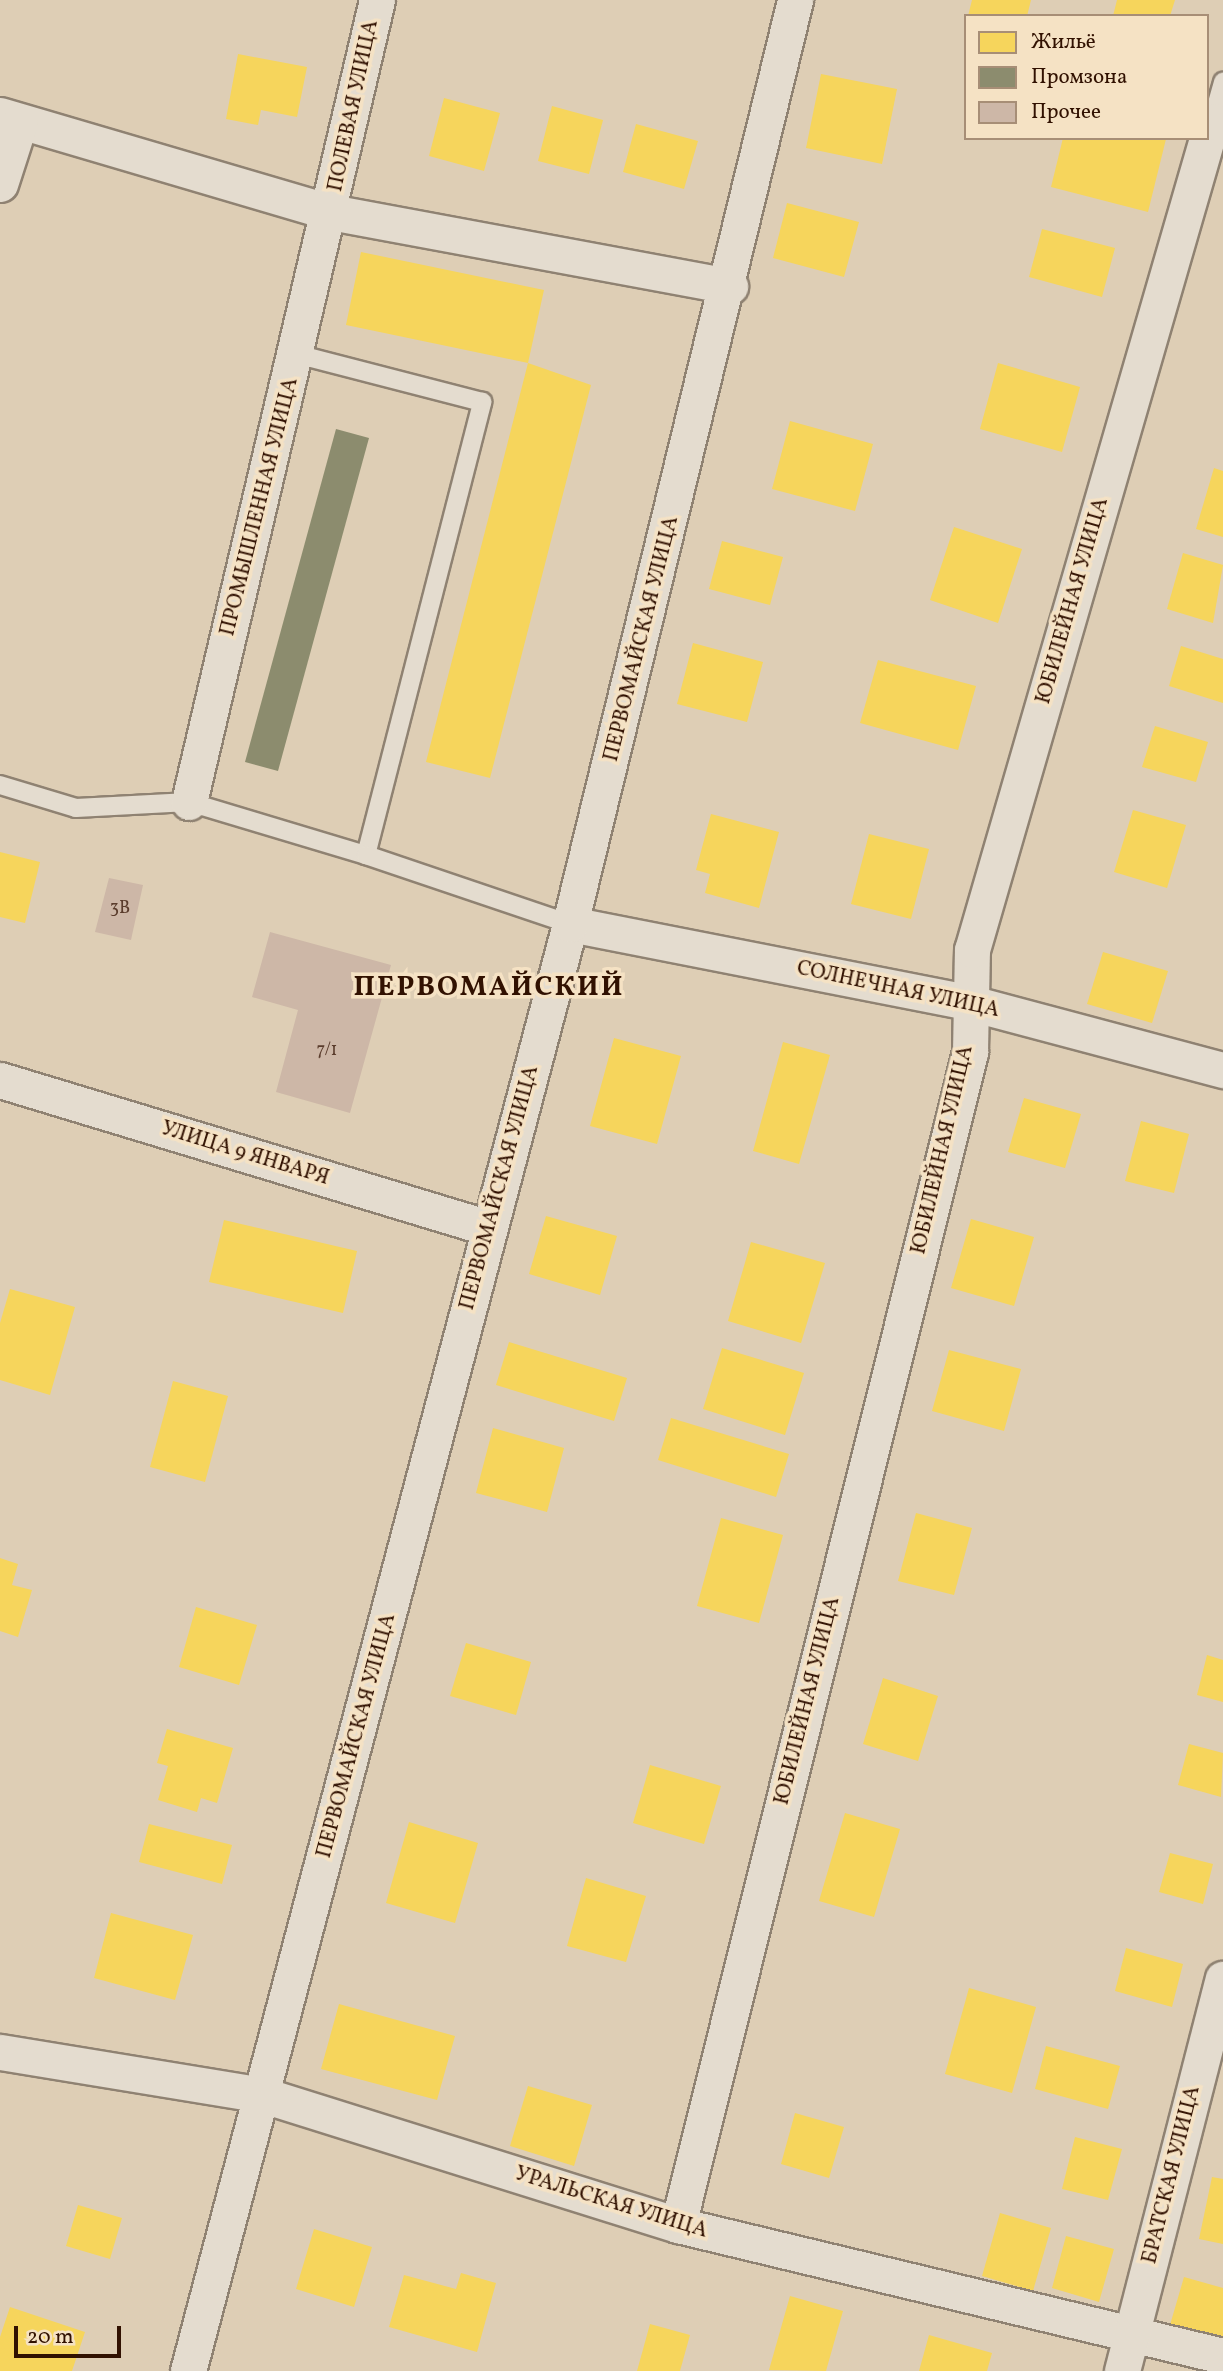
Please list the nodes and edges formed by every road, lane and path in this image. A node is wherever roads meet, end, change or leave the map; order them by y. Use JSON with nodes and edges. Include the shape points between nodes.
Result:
{"nodes":[{"id":1,"x":377,"y":0,"type":"edge"},
{"id":2,"x":795,"y":0,"type":"edge"},
{"id":3,"x":1223,"y":82,"type":"edge"},
{"id":4,"x":10,"y":118,"type":"edge"},
{"id":5,"x":1218,"y":122,"type":"edge"},
{"id":6,"x":0,"y":184,"type":"edge"},
{"id":7,"x":330,"y":212,"type":"junction"},
{"id":8,"x":730,"y":286,"type":"junction"},
{"id":9,"x":297,"y":354,"type":"junction"},
{"id":10,"x":0,"y":785,"type":"edge"},
{"id":11,"x":189,"y":802,"type":"junction"},
{"id":12,"x":366,"y":855,"type":"junction"},
{"id":13,"x":570,"y":924,"type":"junction"},
{"id":14,"x":967,"y":1002,"type":"junction"},
{"id":15,"x":1223,"y":1070,"type":"edge"},
{"id":16,"x":0,"y":1080,"type":"edge"},
{"id":17,"x":489,"y":1228,"type":"junction"},
{"id":18,"x":1223,"y":1979,"type":"edge"},
{"id":19,"x":0,"y":2052,"type":"edge"},
{"id":20,"x":263,"y":2095,"type":"junction"},
{"id":21,"x":678,"y":2225,"type":"junction"},
{"id":22,"x":1131,"y":2334,"type":"junction"},
{"id":23,"x":1223,"y":2356,"type":"edge"},
{"id":24,"x":188,"y":2371,"type":"edge"},
{"id":25,"x":1122,"y":2371,"type":"edge"}],
"edges":[{"from":1,"to":7,"type":"street","name":"ПОЛЕВАЯ УЛИЦА"},
{"from":2,"to":8,"type":"street","name":"ПЕРВОМАЙСКАЯ УЛИЦА"},
{"from":3,"to":5,"type":"lane","name":"ЮБИЛЕЙНАЯ УЛИЦА"},
{"from":4,"to":6,"type":"street"},
{"from":4,"to":7,"type":"street"},
{"from":5,"to":14,"type":"street","name":"ЮБИЛЕЙНАЯ УЛИЦА","via":[[972,950]]},
{"from":7,"to":8,"type":"street"},
{"from":7,"to":9,"type":"street","name":"ПРОМЫШЛЕННАЯ УЛИЦА"},
{"from":8,"to":13,"type":"street","name":"ПЕРВОМАЙСКАЯ УЛИЦА"},
{"from":9,"to":11,"type":"street","name":"ПРОМЫШЛЕННАЯ УЛИЦА"},
{"from":9,"to":12,"type":"lane","via":[[482,402]]},
{"from":10,"to":11,"type":"lane","via":[[76,808]]},
{"from":11,"to":12,"type":"lane"},
{"from":12,"to":13,"type":"lane"},
{"from":13,"to":14,"type":"street","name":"СОЛНЕЧНАЯ УЛИЦА"},
{"from":13,"to":17,"type":"street","name":"ПЕРВОМАЙСКАЯ УЛИЦА"},
{"from":14,"to":15,"type":"street","name":"СОЛНЕЧНАЯ УЛИЦА"},
{"from":14,"to":21,"type":"street","name":"ЮБИЛЕЙНАЯ УЛИЦА","via":[[970,1052]]},
{"from":16,"to":17,"type":"street","name":"УЛИЦА 9 ЯНВАРЯ"},
{"from":17,"to":20,"type":"street","name":"ПЕРВОМАЙСКАЯ УЛИЦА"},
{"from":18,"to":22,"type":"street","name":"БРАТСКАЯ УЛИЦА"},
{"from":19,"to":20,"type":"street","name":"УРАЛЬСКАЯ УЛИЦА"},
{"from":20,"to":21,"type":"street","name":"УРАЛЬСКАЯ УЛИЦА"},
{"from":20,"to":24,"type":"street","name":"ПЕРВОМАЙСКАЯ УЛИЦА"},
{"from":21,"to":22,"type":"street","name":"УРАЛЬСКАЯ УЛИЦА"},
{"from":22,"to":23,"type":"street","name":"УРАЛЬСКАЯ УЛИЦА"},
{"from":22,"to":25,"type":"street","name":"БРАТСКАЯ УЛИЦА"}]}
